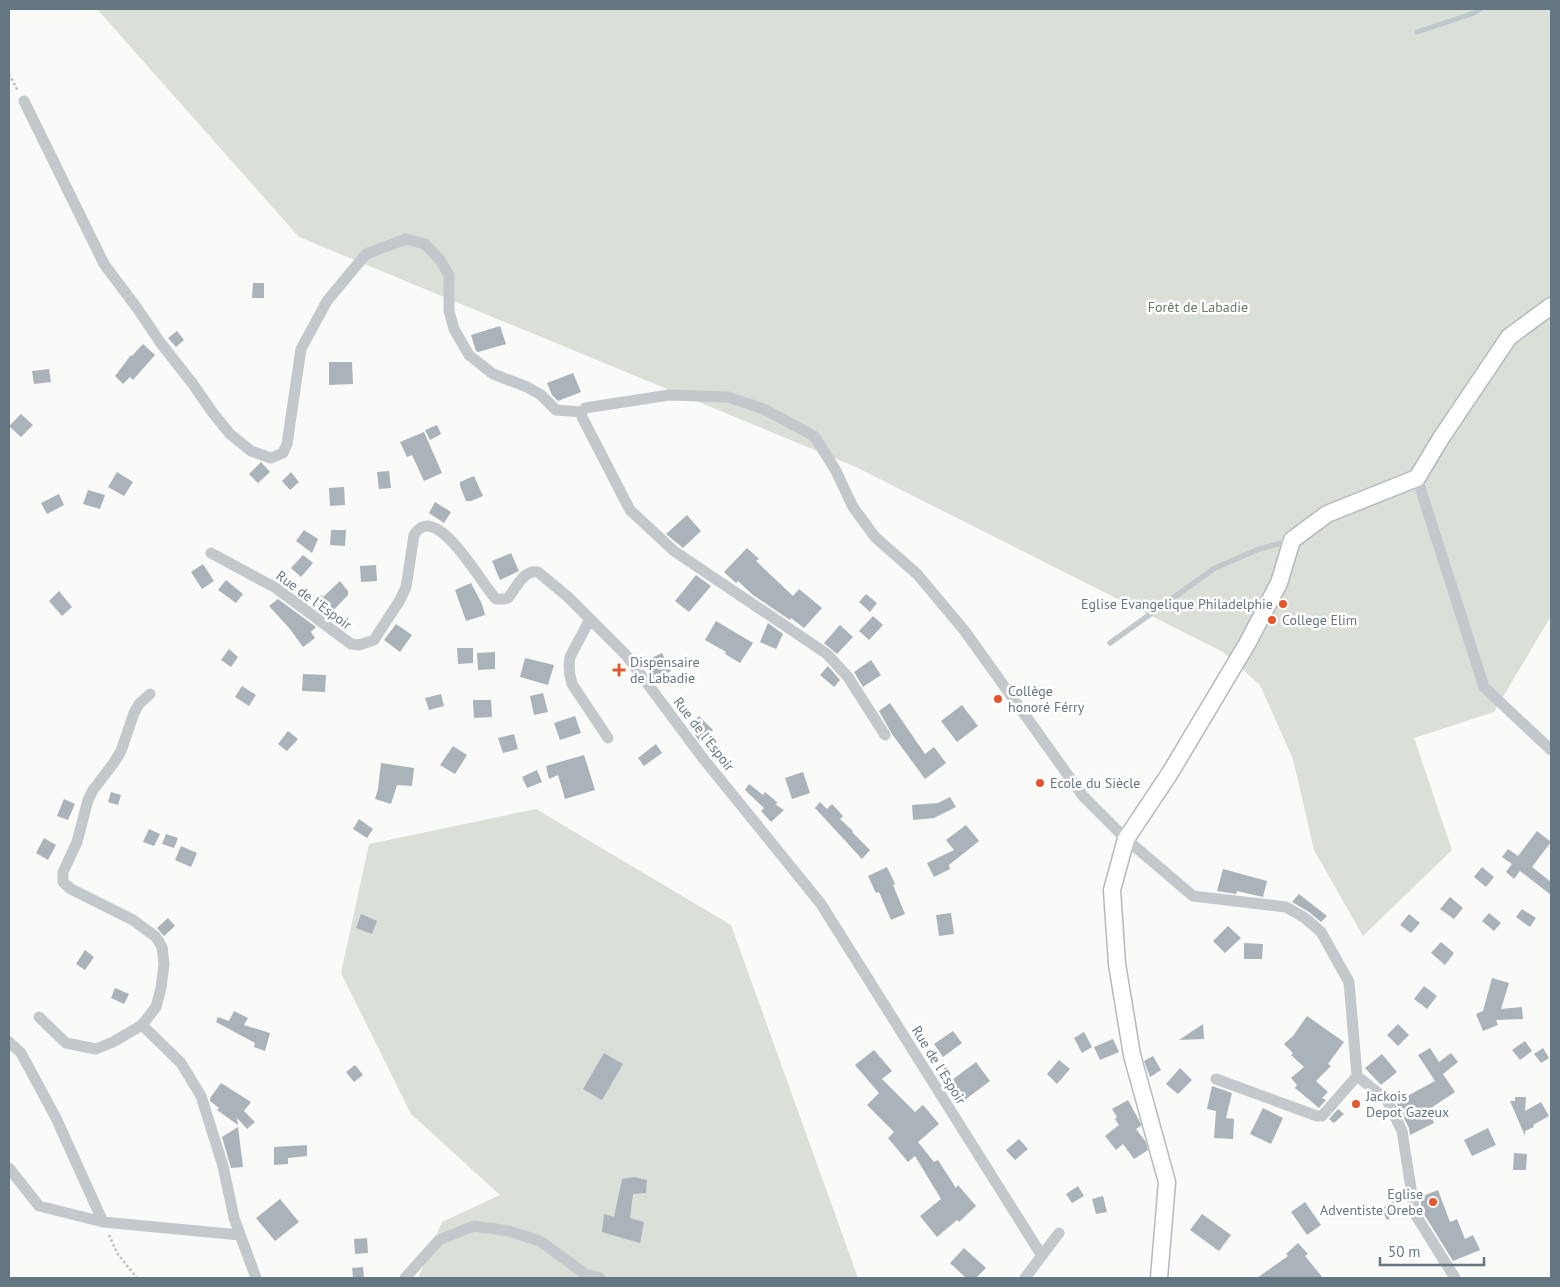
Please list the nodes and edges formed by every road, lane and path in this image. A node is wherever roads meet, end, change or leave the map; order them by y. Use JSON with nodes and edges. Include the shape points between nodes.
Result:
{"nodes":[{"id":1,"x":9,"y":74,"type":"edge"},
{"id":2,"x":24,"y":101,"type":"joint"},
{"id":3,"x":1551,"y":306,"type":"edge"},
{"id":4,"x":582,"y":412,"type":"junction"},
{"id":5,"x":1417,"y":478,"type":"junction"},
{"id":6,"x":1292,"y":540,"type":"junction"},
{"id":7,"x":211,"y":553,"type":"dead end"},
{"id":8,"x":590,"y":619,"type":"junction"},
{"id":9,"x":1110,"y":643,"type":"dead end"},
{"id":10,"x":150,"y":694,"type":"dead end"},
{"id":11,"x":885,"y":735,"type":"dead end"},
{"id":12,"x":608,"y":738,"type":"dead end"},
{"id":13,"x":1551,"y":750,"type":"edge"},
{"id":14,"x":1126,"y":839,"type":"junction"},
{"id":15,"x":39,"y":1017,"type":"dead end"},
{"id":16,"x":142,"y":1025,"type":"junction"},
{"id":17,"x":9,"y":1042,"type":"edge"},
{"id":18,"x":1357,"y":1076,"type":"junction"},
{"id":19,"x":1216,"y":1079,"type":"dead end"},
{"id":20,"x":9,"y":1168,"type":"edge"},
{"id":21,"x":103,"y":1222,"type":"junction"},
{"id":22,"x":1059,"y":1233,"type":"dead end"},
{"id":23,"x":240,"y":1236,"type":"junction"},
{"id":24,"x":1042,"y":1256,"type":"junction"},
{"id":25,"x":137,"y":1278,"type":"edge"},
{"id":26,"x":256,"y":1278,"type":"edge"},
{"id":27,"x":405,"y":1278,"type":"edge"},
{"id":28,"x":600,"y":1278,"type":"edge"},
{"id":29,"x":1026,"y":1278,"type":"edge"},
{"id":30,"x":1159,"y":1278,"type":"edge"},
{"id":31,"x":1455,"y":1278,"type":"edge"}],
"edges":[{"from":1,"to":2,"type":"path"},
{"from":2,"to":4,"type":"street","via":[[104,264],[213,413],[230,434],[251,451],[271,458],[283,452],[287,444],[301,349],[327,301],[366,254],[406,239],[425,244],[449,275],[449,311],[454,329],[469,356],[493,374],[541,395],[556,410]]},
{"from":3,"to":5,"type":"street","via":[[1508,337]]},
{"from":4,"to":11,"type":"street","via":[[630,510],[674,551],[827,654],[848,677]]},
{"from":4,"to":14,"type":"street","via":[[589,407],[669,395],[728,397],[764,409],[814,436],[835,468],[853,507],[875,537],[917,574],[958,623],[1083,796]]},
{"from":5,"to":6,"type":"street","via":[[1327,514]]},
{"from":5,"to":13,"type":"street","via":[[1484,687]]},
{"from":6,"to":9,"type":"lane","via":[[1259,549],[1215,568]]},
{"from":6,"to":14,"type":"street","via":[[1279,583],[1247,644],[1170,773]]},
{"from":7,"to":8,"type":"street","name":"Rue de l'Espoir","via":[[287,596],[351,644],[374,640],[400,600],[406,587],[414,535],[422,527],[438,529],[456,546],[496,598],[508,598],[526,574],[534,571]]},
{"from":8,"to":12,"type":"street","via":[[570,658],[570,676]]},
{"from":8,"to":24,"type":"street","name":"Rue de l'Espoir","via":[[626,655],[702,757],[821,904]]},
{"from":10,"to":16,"type":"street","via":[[136,708],[121,751],[88,800],[77,842],[63,872],[63,882],[71,889],[133,920],[156,937],[162,947],[161,988],[156,1007]]},
{"from":14,"to":18,"type":"street","via":[[1193,896],[1286,907],[1321,932],[1349,982]]},
{"from":14,"to":30,"type":"street","via":[[1112,890],[1116,955],[1132,1055],[1167,1182]]},
{"from":15,"to":16,"type":"street","via":[[66,1043],[96,1050]]},
{"from":16,"to":23,"type":"street","via":[[181,1063],[201,1096]]},
{"from":17,"to":21,"type":"street","via":[[21,1053],[56,1118]]},
{"from":18,"to":19,"type":"street","via":[[1322,1116]]},
{"from":18,"to":31,"type":"street","via":[[1387,1100],[1402,1131],[1415,1214]]},
{"from":20,"to":21,"type":"street","via":[[39,1206]]},
{"from":21,"to":23,"type":"street"},
{"from":21,"to":25,"type":"path","via":[[117,1253]]},
{"from":22,"to":24,"type":"street"},
{"from":23,"to":26,"type":"street"},
{"from":24,"to":29,"type":"street"},
{"from":27,"to":28,"type":"street","via":[[439,1240],[474,1226],[509,1231],[540,1241],[584,1274]]}]}
